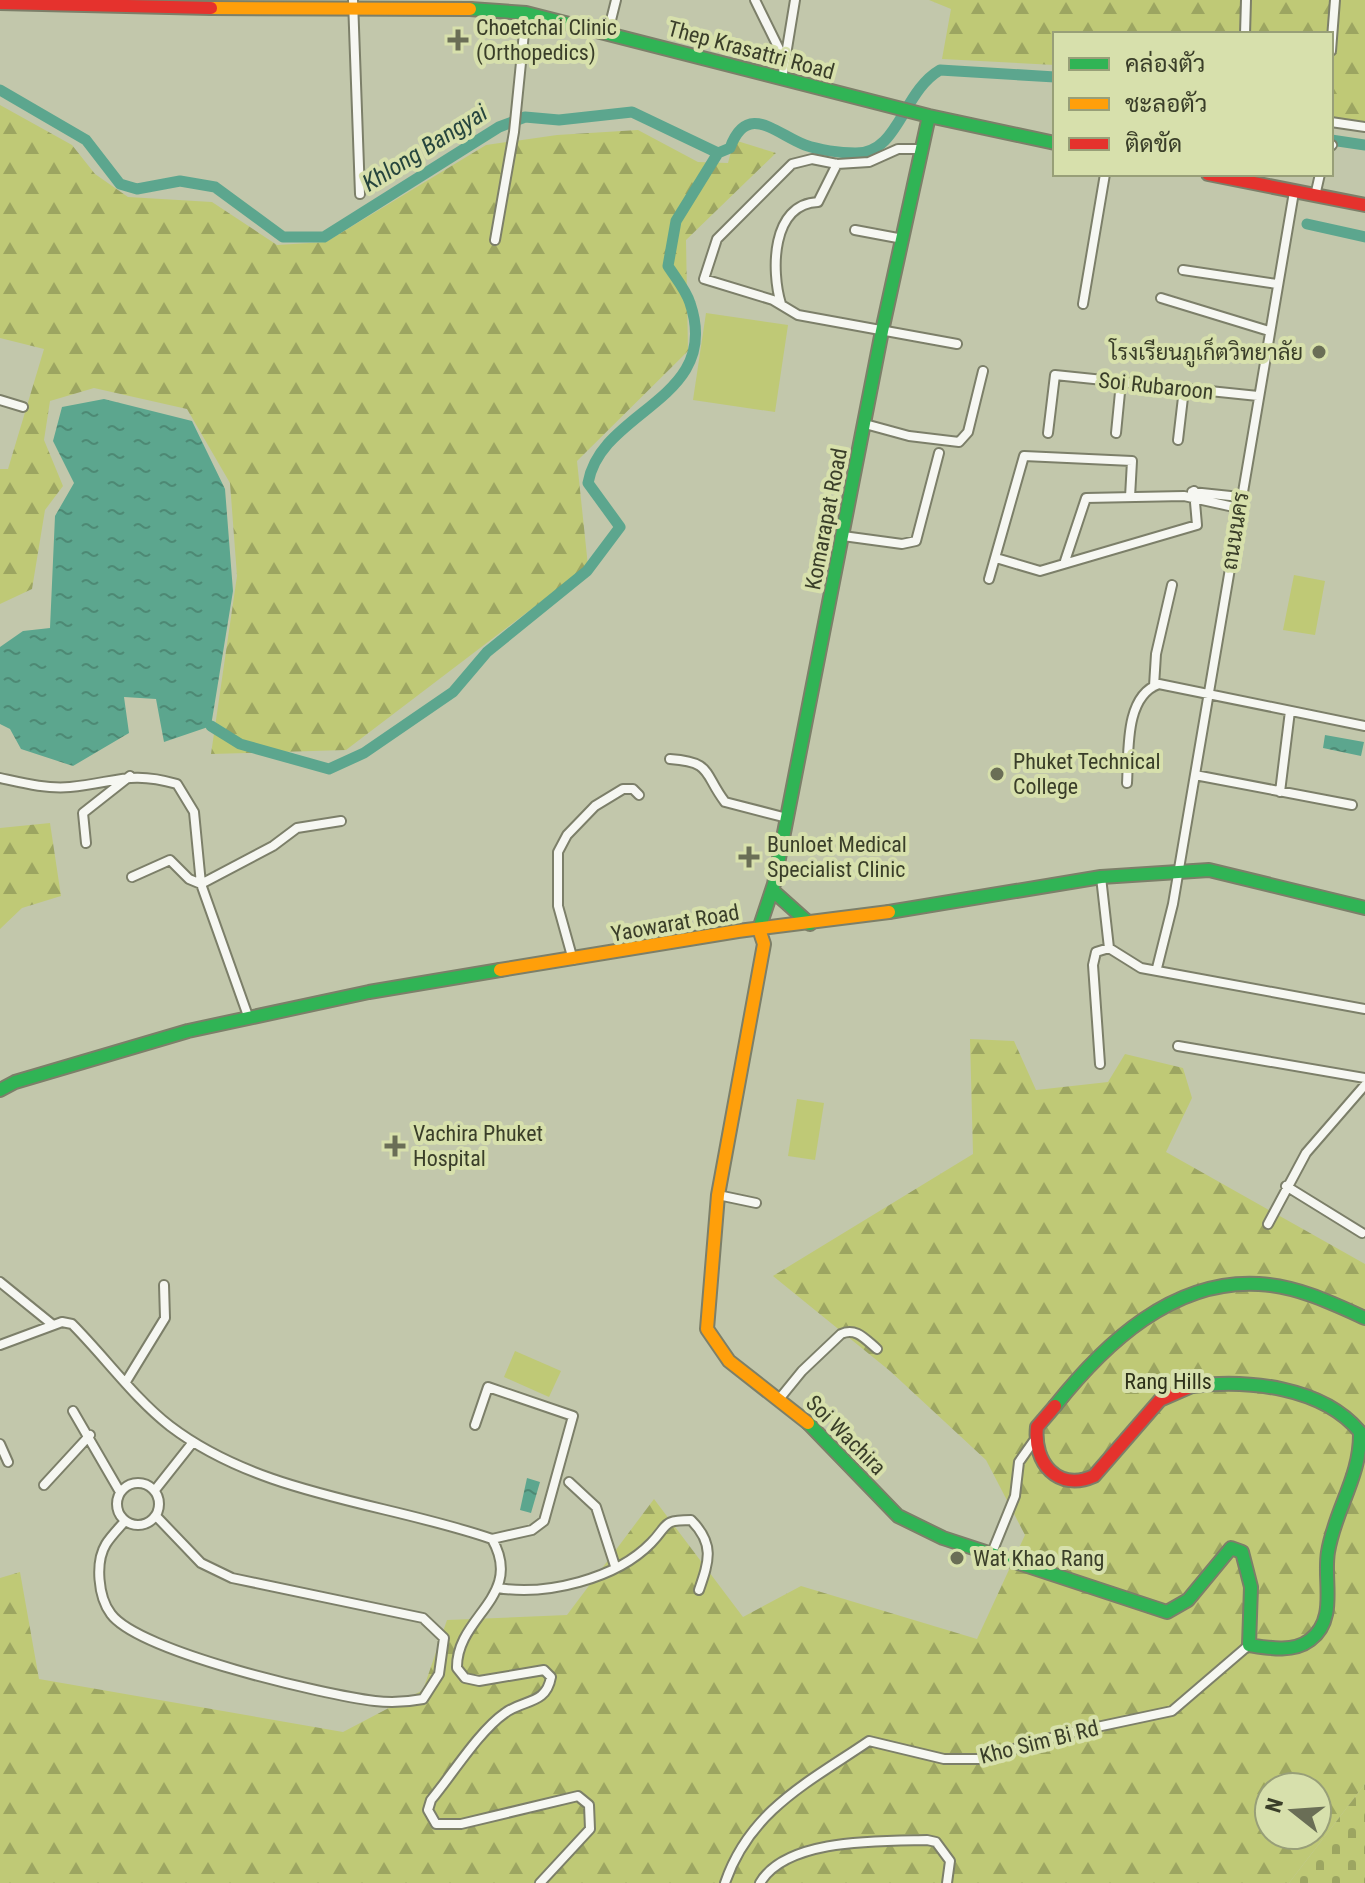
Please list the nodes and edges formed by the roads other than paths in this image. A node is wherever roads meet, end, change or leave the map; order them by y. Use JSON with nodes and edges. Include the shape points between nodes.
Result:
{"nodes":[{"id":1,"x":75,"y":0,"type":"edge"},
{"id":2,"x":616,"y":0,"type":"edge"},
{"id":3,"x":755,"y":0,"type":"edge"},
{"id":4,"x":795,"y":0,"type":"edge"},
{"id":5,"x":1246,"y":0,"type":"edge"},
{"id":6,"x":1335,"y":0,"type":"edge"},
{"id":7,"x":0,"y":3,"type":"edge"},
{"id":8,"x":100,"y":4,"type":"junction"},
{"id":9,"x":453,"y":4,"type":"edge"},
{"id":10,"x":353,"y":5,"type":"edge"},
{"id":11,"x":526,"y":13,"type":"junction"},
{"id":12,"x":608,"y":32,"type":"junction"},
{"id":13,"x":1245,"y":32,"type":"edge"},
{"id":14,"x":1332,"y":32,"type":"edge"},
{"id":15,"x":784,"y":57,"type":"junction"},
{"id":16,"x":782,"y":79,"type":"junction"},
{"id":17,"x":929,"y":116,"type":"junction"},
{"id":18,"x":1335,"y":125,"type":"edge"},
{"id":19,"x":1365,"y":127,"type":"edge"},
{"id":20,"x":1053,"y":143,"type":"edge"},
{"id":21,"x":922,"y":149,"type":"junction"},
{"id":22,"x":837,"y":164,"type":"junction"},
{"id":23,"x":1105,"y":176,"type":"edge"},
{"id":24,"x":1218,"y":176,"type":"edge"},
{"id":25,"x":1320,"y":176,"type":"edge"},
{"id":26,"x":1294,"y":192,"type":"junction"},
{"id":27,"x":360,"y":194,"type":"dead end"},
{"id":28,"x":1315,"y":196,"type":"junction"},
{"id":29,"x":1365,"y":205,"type":"edge"},
{"id":30,"x":855,"y":230,"type":"dead end"},
{"id":31,"x":903,"y":239,"type":"junction"},
{"id":32,"x":495,"y":240,"type":"dead end"},
{"id":33,"x":1183,"y":270,"type":"dead end"},
{"id":34,"x":1277,"y":284,"type":"junction"},
{"id":35,"x":1161,"y":298,"type":"dead end"},
{"id":36,"x":782,"y":304,"type":"junction"},
{"id":37,"x":1083,"y":304,"type":"dead end"},
{"id":38,"x":882,"y":331,"type":"junction"},
{"id":39,"x":1269,"y":331,"type":"junction"},
{"id":40,"x":957,"y":344,"type":"dead end"},
{"id":41,"x":983,"y":371,"type":"dead end"},
{"id":42,"x":1121,"y":382,"type":"junction"},
{"id":43,"x":1184,"y":389,"type":"junction"},
{"id":44,"x":1258,"y":396,"type":"junction"},
{"id":45,"x":0,"y":400,"type":"edge"},
{"id":46,"x":23,"y":407,"type":"dead end"},
{"id":47,"x":865,"y":424,"type":"junction"},
{"id":48,"x":1048,"y":433,"type":"dead end"},
{"id":49,"x":1116,"y":433,"type":"dead end"},
{"id":50,"x":1178,"y":440,"type":"dead end"},
{"id":51,"x":939,"y":453,"type":"dead end"},
{"id":52,"x":1195,"y":496,"type":"junction"},
{"id":53,"x":1130,"y":497,"type":"junction"},
{"id":54,"x":1240,"y":497,"type":"junction"},
{"id":55,"x":1238,"y":508,"type":"junction"},
{"id":56,"x":843,"y":536,"type":"junction"},
{"id":57,"x":996,"y":558,"type":"junction"},
{"id":58,"x":1065,"y":561,"type":"junction"},
{"id":59,"x":989,"y":579,"type":"dead end"},
{"id":60,"x":1172,"y":585,"type":"dead end"},
{"id":61,"x":1154,"y":686,"type":"junction"},
{"id":62,"x":1208,"y":695,"type":"junction"},
{"id":63,"x":1290,"y":711,"type":"junction"},
{"id":64,"x":1365,"y":726,"type":"edge"},
{"id":65,"x":670,"y":759,"type":"dead end"},
{"id":66,"x":131,"y":775,"type":"junction"},
{"id":67,"x":1195,"y":775,"type":"junction"},
{"id":68,"x":0,"y":778,"type":"edge"},
{"id":69,"x":1127,"y":783,"type":"dead end"},
{"id":70,"x":1280,"y":792,"type":"junction"},
{"id":71,"x":639,"y":795,"type":"dead end"},
{"id":72,"x":1352,"y":805,"type":"dead end"},
{"id":73,"x":787,"y":818,"type":"junction"},
{"id":74,"x":341,"y":821,"type":"dead end"},
{"id":75,"x":86,"y":843,"type":"dead end"},
{"id":76,"x":1177,"y":870,"type":"junction"},
{"id":77,"x":132,"y":877,"type":"dead end"},
{"id":78,"x":1101,"y":877,"type":"junction"},
{"id":79,"x":201,"y":884,"type":"junction"},
{"id":80,"x":772,"y":890,"type":"junction"},
{"id":81,"x":1365,"y":908,"type":"edge"},
{"id":82,"x":810,"y":924,"type":"junction"},
{"id":83,"x":759,"y":929,"type":"junction"},
{"id":84,"x":1109,"y":948,"type":"junction"},
{"id":85,"x":573,"y":961,"type":"junction"},
{"id":86,"x":1157,"y":968,"type":"junction"},
{"id":87,"x":1365,"y":1009,"type":"edge"},
{"id":88,"x":248,"y":1016,"type":"junction"},
{"id":89,"x":1178,"y":1046,"type":"dead end"},
{"id":90,"x":1100,"y":1064,"type":"dead end"},
{"id":91,"x":1365,"y":1078,"type":"edge"},
{"id":92,"x":1365,"y":1085,"type":"edge"},
{"id":93,"x":0,"y":1090,"type":"edge"},
{"id":94,"x":1286,"y":1186,"type":"junction"},
{"id":95,"x":718,"y":1195,"type":"junction"},
{"id":96,"x":756,"y":1203,"type":"dead end"},
{"id":97,"x":1268,"y":1224,"type":"dead end"},
{"id":98,"x":1362,"y":1233,"type":"dead end"},
{"id":99,"x":0,"y":1282,"type":"edge"},
{"id":100,"x":164,"y":1285,"type":"dead end"},
{"id":101,"x":1365,"y":1318,"type":"edge"},
{"id":102,"x":53,"y":1325,"type":"junction"},
{"id":103,"x":0,"y":1345,"type":"edge"},
{"id":104,"x":877,"y":1349,"type":"dead end"},
{"id":105,"x":127,"y":1380,"type":"junction"},
{"id":106,"x":780,"y":1398,"type":"junction"},
{"id":107,"x":73,"y":1411,"type":"dead end"},
{"id":108,"x":475,"y":1425,"type":"dead end"},
{"id":109,"x":90,"y":1435,"type":"junction"},
{"id":110,"x":193,"y":1442,"type":"junction"},
{"id":111,"x":1033,"y":1442,"type":"junction"},
{"id":112,"x":0,"y":1444,"type":"edge"},
{"id":113,"x":8,"y":1462,"type":"dead end"},
{"id":114,"x":569,"y":1482,"type":"dead end"},
{"id":115,"x":44,"y":1485,"type":"dead end"},
{"id":116,"x":155,"y":1490,"type":"junction"},
{"id":117,"x":120,"y":1492,"type":"junction"},
{"id":118,"x":156,"y":1516,"type":"junction"},
{"id":119,"x":125,"y":1521,"type":"junction"},
{"id":120,"x":492,"y":1539,"type":"junction"},
{"id":121,"x":991,"y":1555,"type":"junction"},
{"id":122,"x":615,"y":1566,"type":"junction"},
{"id":123,"x":498,"y":1588,"type":"junction"},
{"id":124,"x":699,"y":1590,"type":"dead end"},
{"id":125,"x":1249,"y":1645,"type":"junction"},
{"id":126,"x":540,"y":1883,"type":"edge"},
{"id":127,"x":725,"y":1883,"type":"edge"},
{"id":128,"x":760,"y":1883,"type":"edge"},
{"id":129,"x":947,"y":1883,"type":"edge"}],
"edges":[{"from":1,"to":8,"type":"street","name":"Thep Krasattri Road"},
{"from":2,"to":12,"type":"street"},
{"from":3,"to":15,"type":"street"},
{"from":4,"to":15,"type":"street"},
{"from":5,"to":13,"type":"street"},
{"from":6,"to":14,"type":"street"},
{"from":7,"to":8,"type":"street","name":"Thep Krasattri Road"},
{"from":8,"to":10,"type":"street","name":"Thep Krasattri Road"},
{"from":9,"to":10,"type":"street","name":"Thep Krasattri Road"},
{"from":9,"to":11,"type":"street","name":"Thep Krasattri Road"},
{"from":10,"to":27,"type":"street"},
{"from":11,"to":12,"type":"street","name":"Thep Krasattri Road"},
{"from":11,"to":32,"type":"street"},
{"from":12,"to":16,"type":"street","name":"Thep Krasattri Road"},
{"from":15,"to":16,"type":"street"},
{"from":16,"to":17,"type":"street","name":"Thep Krasattri Road"},
{"from":17,"to":20,"type":"street","name":"Thep Krasattri Road"},
{"from":17,"to":21,"type":"street","name":"Komarapat Road"},
{"from":18,"to":19,"type":"street"},
{"from":21,"to":22,"type":"street","via":[[898,149],[869,162]]},
{"from":21,"to":31,"type":"street","name":"Komarapat Road"},
{"from":22,"to":36,"type":"street","via":[[818,202],[794,210],[788,220],[774,269]]},
{"from":22,"to":36,"type":"street","via":[[812,159],[792,164],[725,229],[708,258],[705,282]]},
{"from":23,"to":37,"type":"street"},
{"from":24,"to":26,"type":"street"},
{"from":25,"to":28,"type":"street"},
{"from":26,"to":28,"type":"street"},
{"from":26,"to":34,"type":"street","name":"ถนนนคร"},
{"from":28,"to":29,"type":"street"},
{"from":30,"to":31,"type":"street"},
{"from":31,"to":38,"type":"street","name":"Komarapat Road"},
{"from":33,"to":34,"type":"street"},
{"from":34,"to":39,"type":"street","name":"ถนนนคร"},
{"from":35,"to":39,"type":"street"},
{"from":36,"to":38,"type":"street","via":[[798,315]]},
{"from":38,"to":40,"type":"street"},
{"from":38,"to":47,"type":"street","name":"Komarapat Road"},
{"from":39,"to":44,"type":"street","name":"ถนนนคร"},
{"from":41,"to":47,"type":"street","via":[[968,432],[959,442]]},
{"from":42,"to":43,"type":"street","name":"Soi Rubaroon"},
{"from":42,"to":48,"type":"street","name":"Soi Rubaroon","via":[[1055,375]]},
{"from":42,"to":49,"type":"street"},
{"from":43,"to":44,"type":"street","name":"Soi Rubaroon"},
{"from":43,"to":50,"type":"street"},
{"from":44,"to":54,"type":"street","name":"ถนนนคร"},
{"from":45,"to":46,"type":"street"},
{"from":47,"to":56,"type":"street","name":"Komarapat Road"},
{"from":51,"to":56,"type":"street","via":[[916,541]]},
{"from":52,"to":53,"type":"street"},
{"from":52,"to":54,"type":"street"},
{"from":52,"to":55,"type":"street"},
{"from":52,"to":58,"type":"street","via":[[1197,525]]},
{"from":53,"to":57,"type":"street","via":[[1132,461],[1024,456]]},
{"from":53,"to":58,"type":"street","via":[[1086,498]]},
{"from":54,"to":55,"type":"street","name":"ถนนนคร"},
{"from":55,"to":62,"type":"street","name":"ถนนนคร"},
{"from":56,"to":73,"type":"street","name":"Komarapat Road"},
{"from":57,"to":58,"type":"street","via":[[1040,571]]},
{"from":57,"to":59,"type":"street"},
{"from":60,"to":61,"type":"street"},
{"from":61,"to":62,"type":"street"},
{"from":61,"to":69,"type":"street","via":[[1144,692],[1134,711]]},
{"from":62,"to":63,"type":"street"},
{"from":62,"to":67,"type":"street","name":"ถนนนคร"},
{"from":63,"to":64,"type":"street"},
{"from":63,"to":70,"type":"street"},
{"from":65,"to":73,"type":"street","via":[[703,766],[725,802]]},
{"from":66,"to":68,"type":"street","via":[[69,787]]},
{"from":66,"to":75,"type":"street","via":[[83,813]]},
{"from":66,"to":79,"type":"street","via":[[177,784],[187,797],[194,812]]},
{"from":67,"to":70,"type":"street"},
{"from":67,"to":76,"type":"street","name":"ถนนนคร"},
{"from":70,"to":72,"type":"street"},
{"from":71,"to":85,"type":"street","via":[[623,789],[595,806],[561,845],[558,906]]},
{"from":73,"to":80,"type":"street","name":"Komarapat Road"},
{"from":74,"to":79,"type":"street","via":[[297,828]]},
{"from":76,"to":78,"type":"street","name":"Yaowarat Road"},
{"from":76,"to":81,"type":"street","name":"Yaowarat Road","via":[[1227,873]]},
{"from":76,"to":86,"type":"street","name":"ถนนนคร"},
{"from":77,"to":79,"type":"street","via":[[170,860]]},
{"from":78,"to":82,"type":"street","name":"Yaowarat Road"},
{"from":78,"to":84,"type":"street"},
{"from":79,"to":88,"type":"street"},
{"from":80,"to":82,"type":"street"},
{"from":80,"to":83,"type":"street","name":"Komarapat Road"},
{"from":82,"to":83,"type":"street","name":"Yaowarat Road"},
{"from":83,"to":85,"type":"street","name":"Yaowarat Road"},
{"from":83,"to":95,"type":"street","name":"Soi Wachira","via":[[764,944]]},
{"from":84,"to":86,"type":"street","via":[[1135,966]]},
{"from":84,"to":90,"type":"street","via":[[1096,952],[1093,965]]},
{"from":85,"to":88,"type":"street","name":"Yaowarat Road"},
{"from":86,"to":87,"type":"street"},
{"from":88,"to":93,"type":"street","name":"Yaowarat Road"},
{"from":89,"to":91,"type":"street"},
{"from":92,"to":94,"type":"street","via":[[1306,1153]]},
{"from":94,"to":97,"type":"street"},
{"from":94,"to":98,"type":"street"},
{"from":95,"to":96,"type":"street"},
{"from":95,"to":106,"type":"street","name":"Soi Wachira","via":[[707,1329],[729,1361]]},
{"from":99,"to":102,"type":"street"},
{"from":100,"to":105,"type":"street","via":[[165,1318]]},
{"from":101,"to":111,"type":"street","via":[[1262,1281],[1216,1284],[1157,1308],[1103,1350],[1037,1427]]},
{"from":102,"to":103,"type":"street"},
{"from":102,"to":105,"type":"street","via":[[72,1324]]},
{"from":104,"to":106,"type":"street","via":[[857,1332],[841,1334]]},
{"from":105,"to":110,"type":"street","via":[[153,1413]]},
{"from":106,"to":121,"type":"street","name":"Soi Wachira","via":[[898,1516]]},
{"from":107,"to":109,"type":"street"},
{"from":108,"to":120,"type":"street","via":[[488,1387],[573,1416],[544,1521],[532,1530]]},
{"from":109,"to":115,"type":"street"},
{"from":109,"to":117,"type":"street"},
{"from":110,"to":116,"type":"street"},
{"from":110,"to":120,"type":"street","via":[[278,1482]]},
{"from":111,"to":121,"type":"street","via":[[1019,1462],[1015,1496]]},
{"from":111,"to":125,"type":"street","via":[[1044,1467],[1069,1483],[1082,1484],[1168,1393],[1208,1384],[1249,1384],[1296,1392],[1343,1414],[1360,1430],[1365,1457],[1357,1497],[1336,1528],[1328,1552],[1331,1603],[1316,1635],[1290,1649]]},
{"from":112,"to":113,"type":"street"},
{"from":114,"to":122,"type":"street","via":[[596,1507]]},
{"from":116,"to":117,"type":"street","via":[[137,1482]]},
{"from":116,"to":118,"type":"street","via":[[160,1505]]},
{"from":117,"to":119,"type":"street","via":[[118,1511]]},
{"from":118,"to":119,"type":"street","via":[[144,1525]]},
{"from":118,"to":119,"type":"street","via":[[201,1563],[232,1578],[423,1618],[444,1638],[439,1674],[423,1699],[373,1700],[174,1652],[111,1614],[98,1583],[104,1546]]},
{"from":120,"to":123,"type":"street","via":[[499,1551]]},
{"from":121,"to":125,"type":"street","name":"Soi Wachira","via":[[1167,1612],[1195,1596],[1219,1556],[1231,1548],[1242,1552],[1248,1567],[1253,1605]]},
{"from":122,"to":123,"type":"street","via":[[567,1587],[525,1593]]},
{"from":122,"to":124,"type":"street","via":[[651,1543],[663,1524],[691,1520],[705,1535],[709,1562]]},
{"from":123,"to":126,"type":"street","via":[[462,1638],[457,1668],[465,1678],[479,1681],[544,1670],[551,1677],[549,1689],[540,1699],[505,1712],[428,1810],[436,1824],[445,1826],[578,1796],[589,1805],[590,1829]]},
{"from":125,"to":127,"type":"street","name":"Kho Sim Bi Rd","via":[[1172,1711],[1064,1734],[981,1759],[944,1759],[869,1741],[768,1810],[733,1858]]},
{"from":128,"to":129,"type":"street","via":[[776,1866],[814,1848],[927,1840],[936,1842],[950,1861]]}]}
